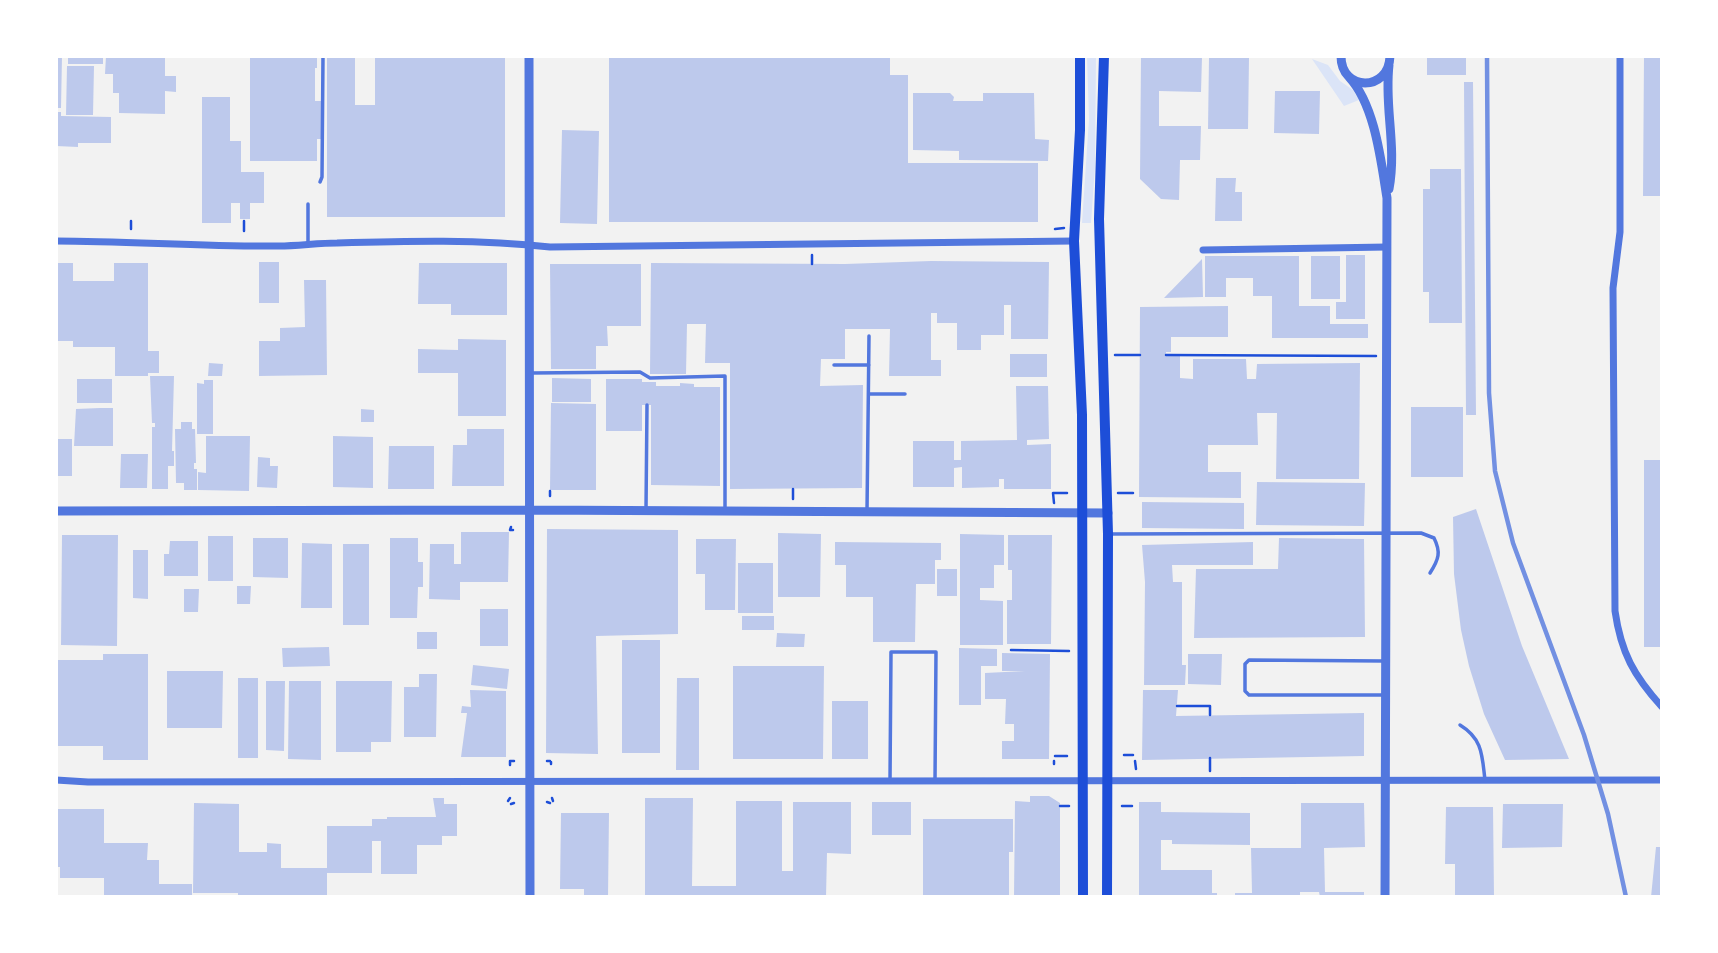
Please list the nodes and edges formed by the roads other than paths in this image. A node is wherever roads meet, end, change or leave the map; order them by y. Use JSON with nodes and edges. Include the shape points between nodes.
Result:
{"nodes":[{"id":1,"x":323,"y":56,"type":"edge"},
{"id":2,"x":529,"y":56,"type":"edge"},
{"id":3,"x":1080,"y":56,"type":"edge"},
{"id":4,"x":1104,"y":56,"type":"edge"},
{"id":5,"x":1338,"y":56,"type":"edge"},
{"id":6,"x":1620,"y":56,"type":"edge"},
{"id":7,"x":1390,"y":61,"type":"edge"},
{"id":8,"x":1349,"y":77,"type":"junction"},
{"id":9,"x":320,"y":182,"type":"dead end"},
{"id":10,"x":1387,"y":198,"type":"junction"},
{"id":11,"x":308,"y":204,"type":"dead end"},
{"id":12,"x":56,"y":241,"type":"edge"},
{"id":13,"x":1074,"y":241,"type":"junction"},
{"id":14,"x":308,"y":245,"type":"junction"},
{"id":15,"x":530,"y":245,"type":"junction"},
{"id":16,"x":1387,"y":247,"type":"junction"},
{"id":17,"x":1203,"y":250,"type":"dead end"},
{"id":18,"x":869,"y":336,"type":"dead end"},
{"id":19,"x":834,"y":365,"type":"dead end"},
{"id":20,"x":869,"y":365,"type":"junction"},
{"id":21,"x":530,"y":373,"type":"junction"},
{"id":22,"x":869,"y":394,"type":"junction"},
{"id":23,"x":905,"y":394,"type":"dead end"},
{"id":24,"x":647,"y":405,"type":"dead end"},
{"id":25,"x":530,"y":510,"type":"junction"},
{"id":26,"x":56,"y":511,"type":"edge"},
{"id":27,"x":646,"y":511,"type":"junction"},
{"id":28,"x":725,"y":512,"type":"junction"},
{"id":29,"x":867,"y":513,"type":"junction"},
{"id":30,"x":1108,"y":513,"type":"junction"},
{"id":31,"x":1082,"y":514,"type":"junction"},
{"id":32,"x":1387,"y":533,"type":"junction"},
{"id":33,"x":1108,"y":534,"type":"junction"},
{"id":34,"x":1430,"y":573,"type":"dead end"},
{"id":35,"x":1386,"y":662,"type":"junction"},
{"id":36,"x":1386,"y":695,"type":"junction"},
{"id":37,"x":1662,"y":707,"type":"edge"},
{"id":38,"x":1460,"y":725,"type":"dead end"},
{"id":39,"x":56,"y":780,"type":"edge"},
{"id":40,"x":1662,"y":780,"type":"edge"},
{"id":41,"x":890,"y":781,"type":"junction"},
{"id":42,"x":935,"y":781,"type":"junction"},
{"id":43,"x":1083,"y":781,"type":"junction"},
{"id":44,"x":1107,"y":781,"type":"junction"},
{"id":45,"x":1386,"y":781,"type":"junction"},
{"id":46,"x":1485,"y":781,"type":"junction"},
{"id":47,"x":530,"y":782,"type":"junction"},
{"id":48,"x":530,"y":897,"type":"edge"},
{"id":49,"x":1083,"y":897,"type":"edge"},
{"id":50,"x":1107,"y":897,"type":"edge"},
{"id":51,"x":1385,"y":897,"type":"edge"}],
"edges":[{"from":1,"to":9,"type":"lane"},
{"from":2,"to":15,"type":"street"},
{"from":3,"to":13,"type":"main road"},
{"from":4,"to":30,"type":"main road","via":[[1099,219]]},
{"from":5,"to":8,"type":"street"},
{"from":6,"to":37,"type":"street","via":[[1620,232],[1613,288],[1615,611],[1629,663]]},
{"from":7,"to":8,"type":"street","via":[[1376,81],[1362,83]]},
{"from":7,"to":10,"type":"street","via":[[1393,167]]},
{"from":8,"to":10,"type":"street","via":[[1359,88],[1369,116]]},
{"from":10,"to":16,"type":"street"},
{"from":11,"to":14,"type":"lane"},
{"from":12,"to":14,"type":"street"},
{"from":13,"to":15,"type":"street"},
{"from":13,"to":31,"type":"main road"},
{"from":14,"to":15,"type":"street"},
{"from":15,"to":21,"type":"street"},
{"from":16,"to":17,"type":"street"},
{"from":16,"to":32,"type":"street"},
{"from":18,"to":20,"type":"lane"},
{"from":19,"to":20,"type":"lane"},
{"from":20,"to":22,"type":"lane"},
{"from":21,"to":25,"type":"street"},
{"from":21,"to":28,"type":"lane","via":[[725,376]]},
{"from":22,"to":23,"type":"lane"},
{"from":22,"to":29,"type":"lane"},
{"from":24,"to":27,"type":"lane"},
{"from":25,"to":26,"type":"street"},
{"from":25,"to":27,"type":"street"},
{"from":25,"to":47,"type":"street"},
{"from":27,"to":28,"type":"street"},
{"from":28,"to":29,"type":"street"},
{"from":29,"to":31,"type":"street"},
{"from":30,"to":31,"type":"street"},
{"from":30,"to":33,"type":"main road"},
{"from":31,"to":43,"type":"main road"},
{"from":32,"to":33,"type":"lane"},
{"from":32,"to":34,"type":"lane","via":[[1421,533],[1434,538],[1438,561]]},
{"from":32,"to":35,"type":"street"},
{"from":33,"to":44,"type":"main road"},
{"from":35,"to":36,"type":"street"},
{"from":35,"to":36,"type":"lane","via":[[1249,660],[1245,664],[1249,695]]},
{"from":36,"to":45,"type":"street"},
{"from":38,"to":46,"type":"lane","via":[[1473,733],[1481,750]]},
{"from":39,"to":47,"type":"street"},
{"from":40,"to":46,"type":"street"},
{"from":41,"to":42,"type":"street"},
{"from":41,"to":42,"type":"lane","via":[[891,652],[936,652]]},
{"from":41,"to":47,"type":"street"},
{"from":42,"to":43,"type":"street"},
{"from":43,"to":44,"type":"street"},
{"from":43,"to":49,"type":"main road"},
{"from":44,"to":45,"type":"street"},
{"from":44,"to":50,"type":"main road"},
{"from":45,"to":46,"type":"street"},
{"from":45,"to":51,"type":"street"},
{"from":47,"to":48,"type":"street"}]}
